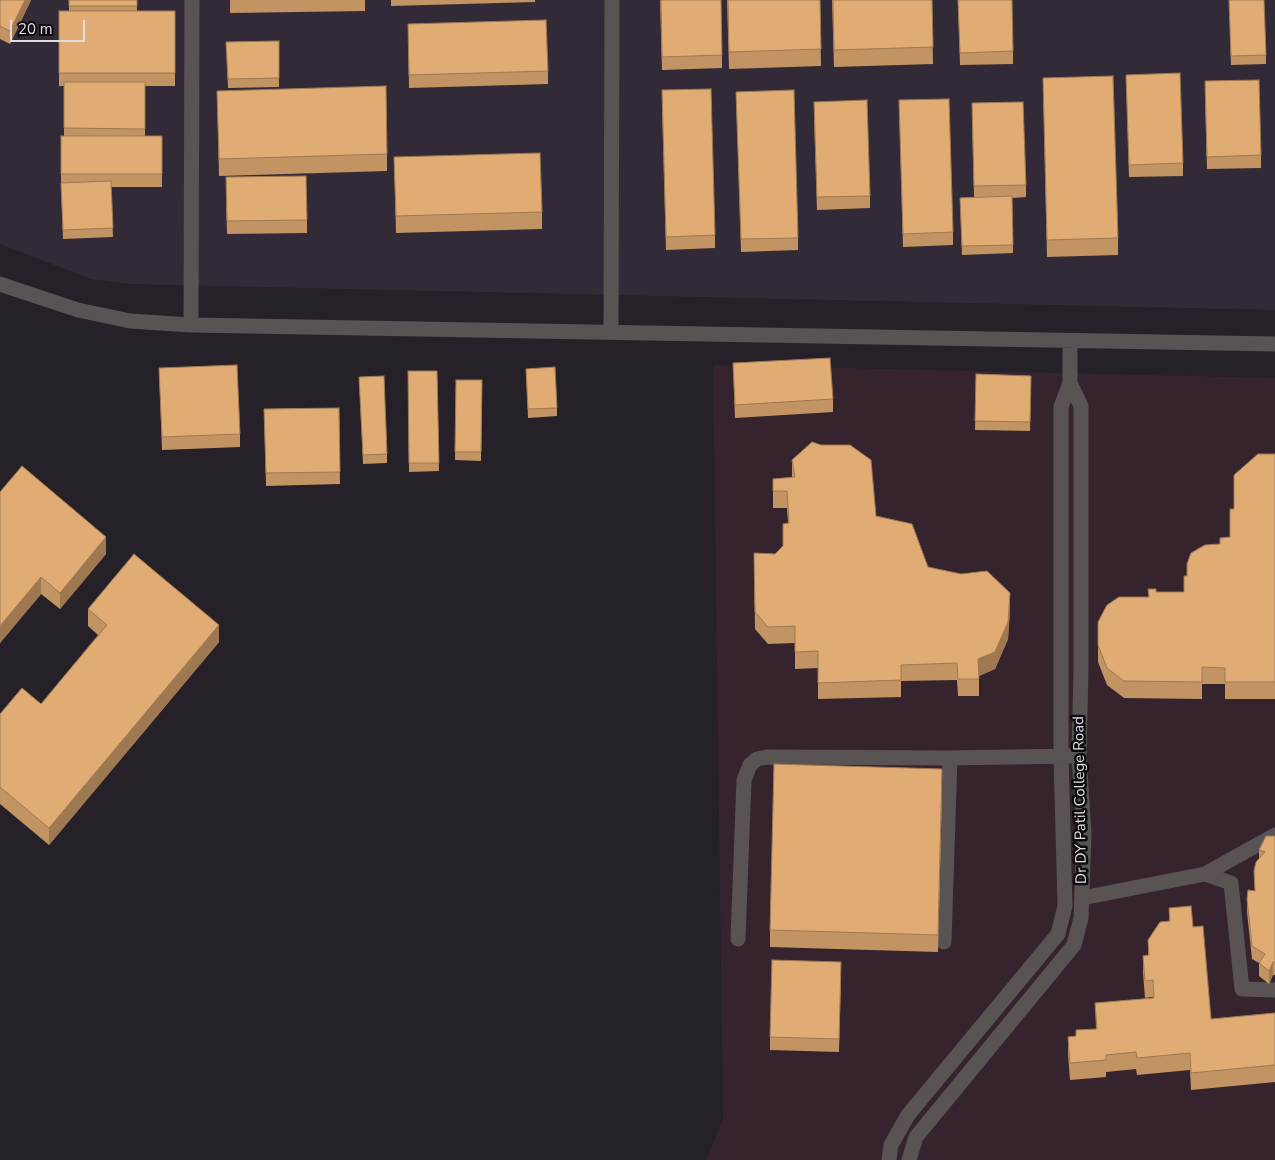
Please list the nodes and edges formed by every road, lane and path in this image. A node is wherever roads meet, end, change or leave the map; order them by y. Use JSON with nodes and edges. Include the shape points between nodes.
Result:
{"nodes":[{"id":1,"x":192,"y":0,"type":"edge"},
{"id":2,"x":612,"y":0,"type":"edge"},
{"id":3,"x":0,"y":284,"type":"edge"},
{"id":4,"x":191,"y":325,"type":"junction"},
{"id":5,"x":611,"y":332,"type":"junction"},
{"id":6,"x":1070,"y":341,"type":"junction"},
{"id":7,"x":1275,"y":344,"type":"edge"},
{"id":8,"x":1070,"y":383,"type":"junction"},
{"id":9,"x":1061,"y":756,"type":"junction"},
{"id":10,"x":1078,"y":756,"type":"junction"},
{"id":11,"x":950,"y":758,"type":"junction"},
{"id":12,"x":1275,"y":835,"type":"edge"},
{"id":13,"x":1205,"y":874,"type":"junction"},
{"id":14,"x":1082,"y":892,"type":"junction"},
{"id":15,"x":738,"y":939,"type":"dead end"},
{"id":16,"x":944,"y":942,"type":"dead end"},
{"id":17,"x":1275,"y":990,"type":"edge"},
{"id":18,"x":889,"y":1160,"type":"edge"},
{"id":19,"x":909,"y":1160,"type":"edge"}],
"edges":[{"from":1,"to":4,"type":"street"},
{"from":2,"to":5,"type":"street"},
{"from":3,"to":4,"type":"street","via":[[78,310],[130,321]]},
{"from":4,"to":5,"type":"street"},
{"from":5,"to":6,"type":"street"},
{"from":6,"to":7,"type":"street"},
{"from":6,"to":8,"type":"street","name":"Dr DY Patil College Road"},
{"from":8,"to":9,"type":"street","name":"Dr DY Patil College Road","via":[[1061,407]]},
{"from":8,"to":10,"type":"street","name":"Dr DY Patil College Road","via":[[1081,406]]},
{"from":9,"to":10,"type":"street"},
{"from":9,"to":11,"type":"street"},
{"from":9,"to":18,"type":"street","name":"Dr DY Patil College Road","via":[[1065,906],[1058,934],[908,1115],[890,1145]]},
{"from":10,"to":14,"type":"street","name":"Dr DY Patil College Road","via":[[1084,834]]},
{"from":11,"to":15,"type":"street","via":[[757,759],[750,765],[744,780]]},
{"from":11,"to":16,"type":"street"},
{"from":12,"to":13,"type":"street"},
{"from":13,"to":14,"type":"street"},
{"from":13,"to":17,"type":"street","via":[[1231,883],[1242,989]]},
{"from":14,"to":19,"type":"street","name":"Dr DY Patil College Road","via":[[1081,918],[1074,945],[916,1137]]}]}
